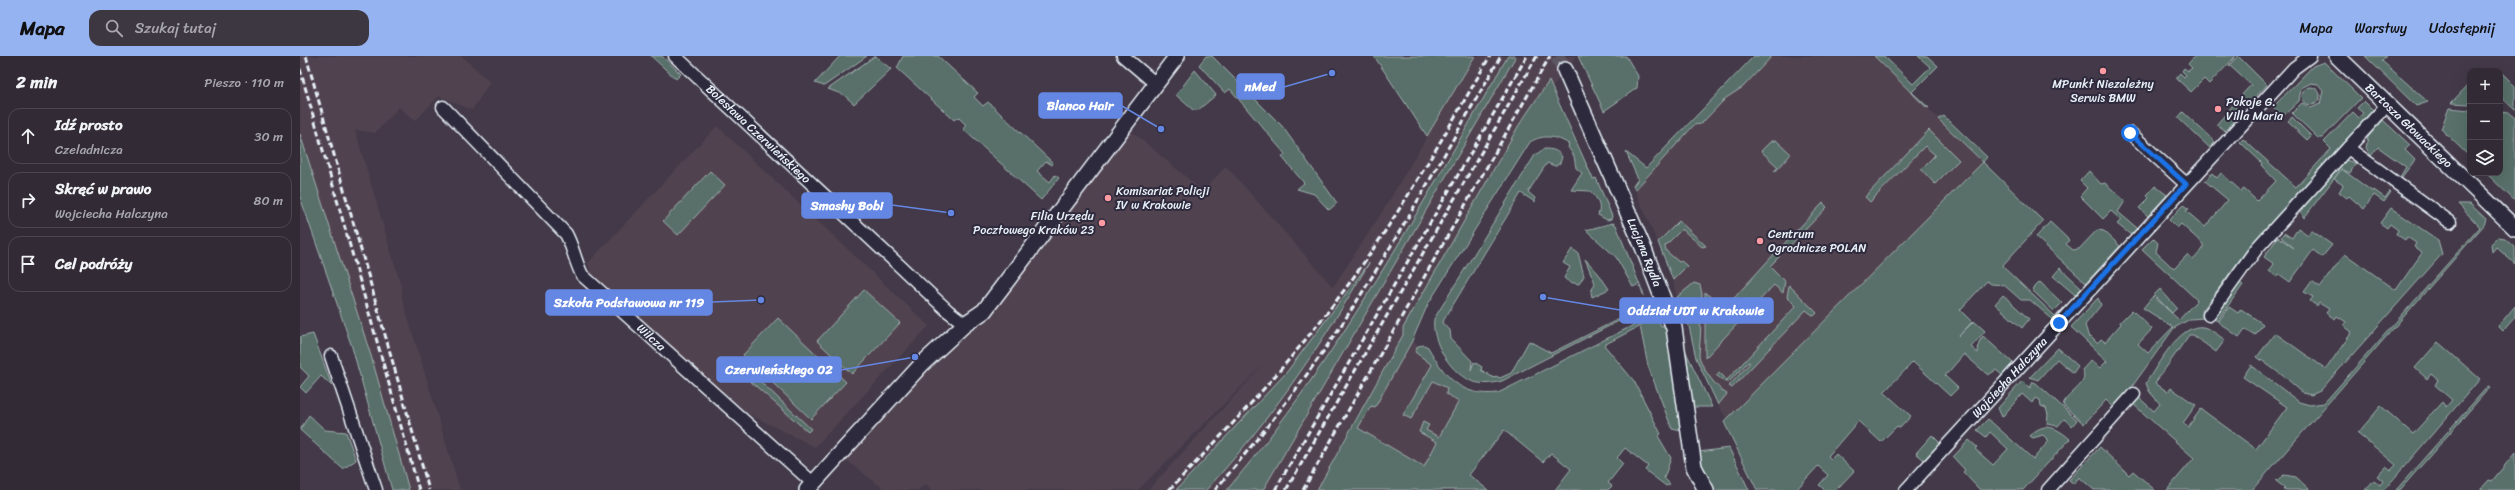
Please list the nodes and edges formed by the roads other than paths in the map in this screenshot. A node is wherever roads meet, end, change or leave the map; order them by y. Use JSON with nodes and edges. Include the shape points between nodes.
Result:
{"nodes":[{"id":1,"x":675,"y":56,"type":"edge"},
{"id":2,"x":1123,"y":56,"type":"edge"},
{"id":3,"x":1176,"y":56,"type":"edge"},
{"id":4,"x":2310,"y":56,"type":"edge"},
{"id":5,"x":2337,"y":56,"type":"edge"},
{"id":6,"x":1565,"y":70,"type":"tunnel mouth"},
{"id":7,"x":1156,"y":84,"type":"junction"},
{"id":8,"x":2387,"y":105,"type":"junction"},
{"id":9,"x":443,"y":107,"type":"dead end"},
{"id":10,"x":2130,"y":133,"type":"dead end"},
{"id":11,"x":2348,"y":148,"type":"junction"},
{"id":12,"x":2186,"y":184,"type":"junction"},
{"id":13,"x":2450,"y":222,"type":"dead end"},
{"id":14,"x":2515,"y":228,"type":"edge"},
{"id":15,"x":2209,"y":315,"type":"dead end"},
{"id":16,"x":965,"y":324,"type":"junction"},
{"id":17,"x":331,"y":356,"type":"dead end"},
{"id":18,"x":2134,"y":394,"type":"dead end"},
{"id":19,"x":810,"y":486,"type":"edge"},
{"id":20,"x":376,"y":490,"type":"edge"},
{"id":21,"x":1706,"y":490,"type":"edge"},
{"id":22,"x":1906,"y":490,"type":"edge"},
{"id":23,"x":2048,"y":490,"type":"edge"}],
"edges":[{"from":1,"to":16,"type":"street","name":"Bolesława Czerwieńskiego"},
{"from":2,"to":7,"type":"street"},
{"from":3,"to":7,"type":"street"},
{"from":4,"to":12,"type":"street","name":"Wojciecha Halczyna","via":[[2294,68]]},
{"from":5,"to":8,"type":"street","name":"Bartosza Głowackiego"},
{"from":6,"to":21,"type":"street","name":"Lucjana Rydla","via":[[1643,248],[1674,328],[1694,467]]},
{"from":7,"to":16,"type":"street","via":[[984,311]]},
{"from":8,"to":11,"type":"street"},
{"from":8,"to":14,"type":"street","name":"Bartosza Głowackiego"},
{"from":9,"to":19,"type":"street","name":"Wilcza","via":[[566,234],[582,274]]},
{"from":10,"to":12,"type":"street"},
{"from":11,"to":13,"type":"street"},
{"from":11,"to":15,"type":"street","via":[[2257,248]]},
{"from":12,"to":22,"type":"street","name":"Wojciecha Halczyna"},
{"from":16,"to":19,"type":"street","via":[[922,364]]},
{"from":17,"to":20,"type":"street"},
{"from":18,"to":23,"type":"street"}]}
